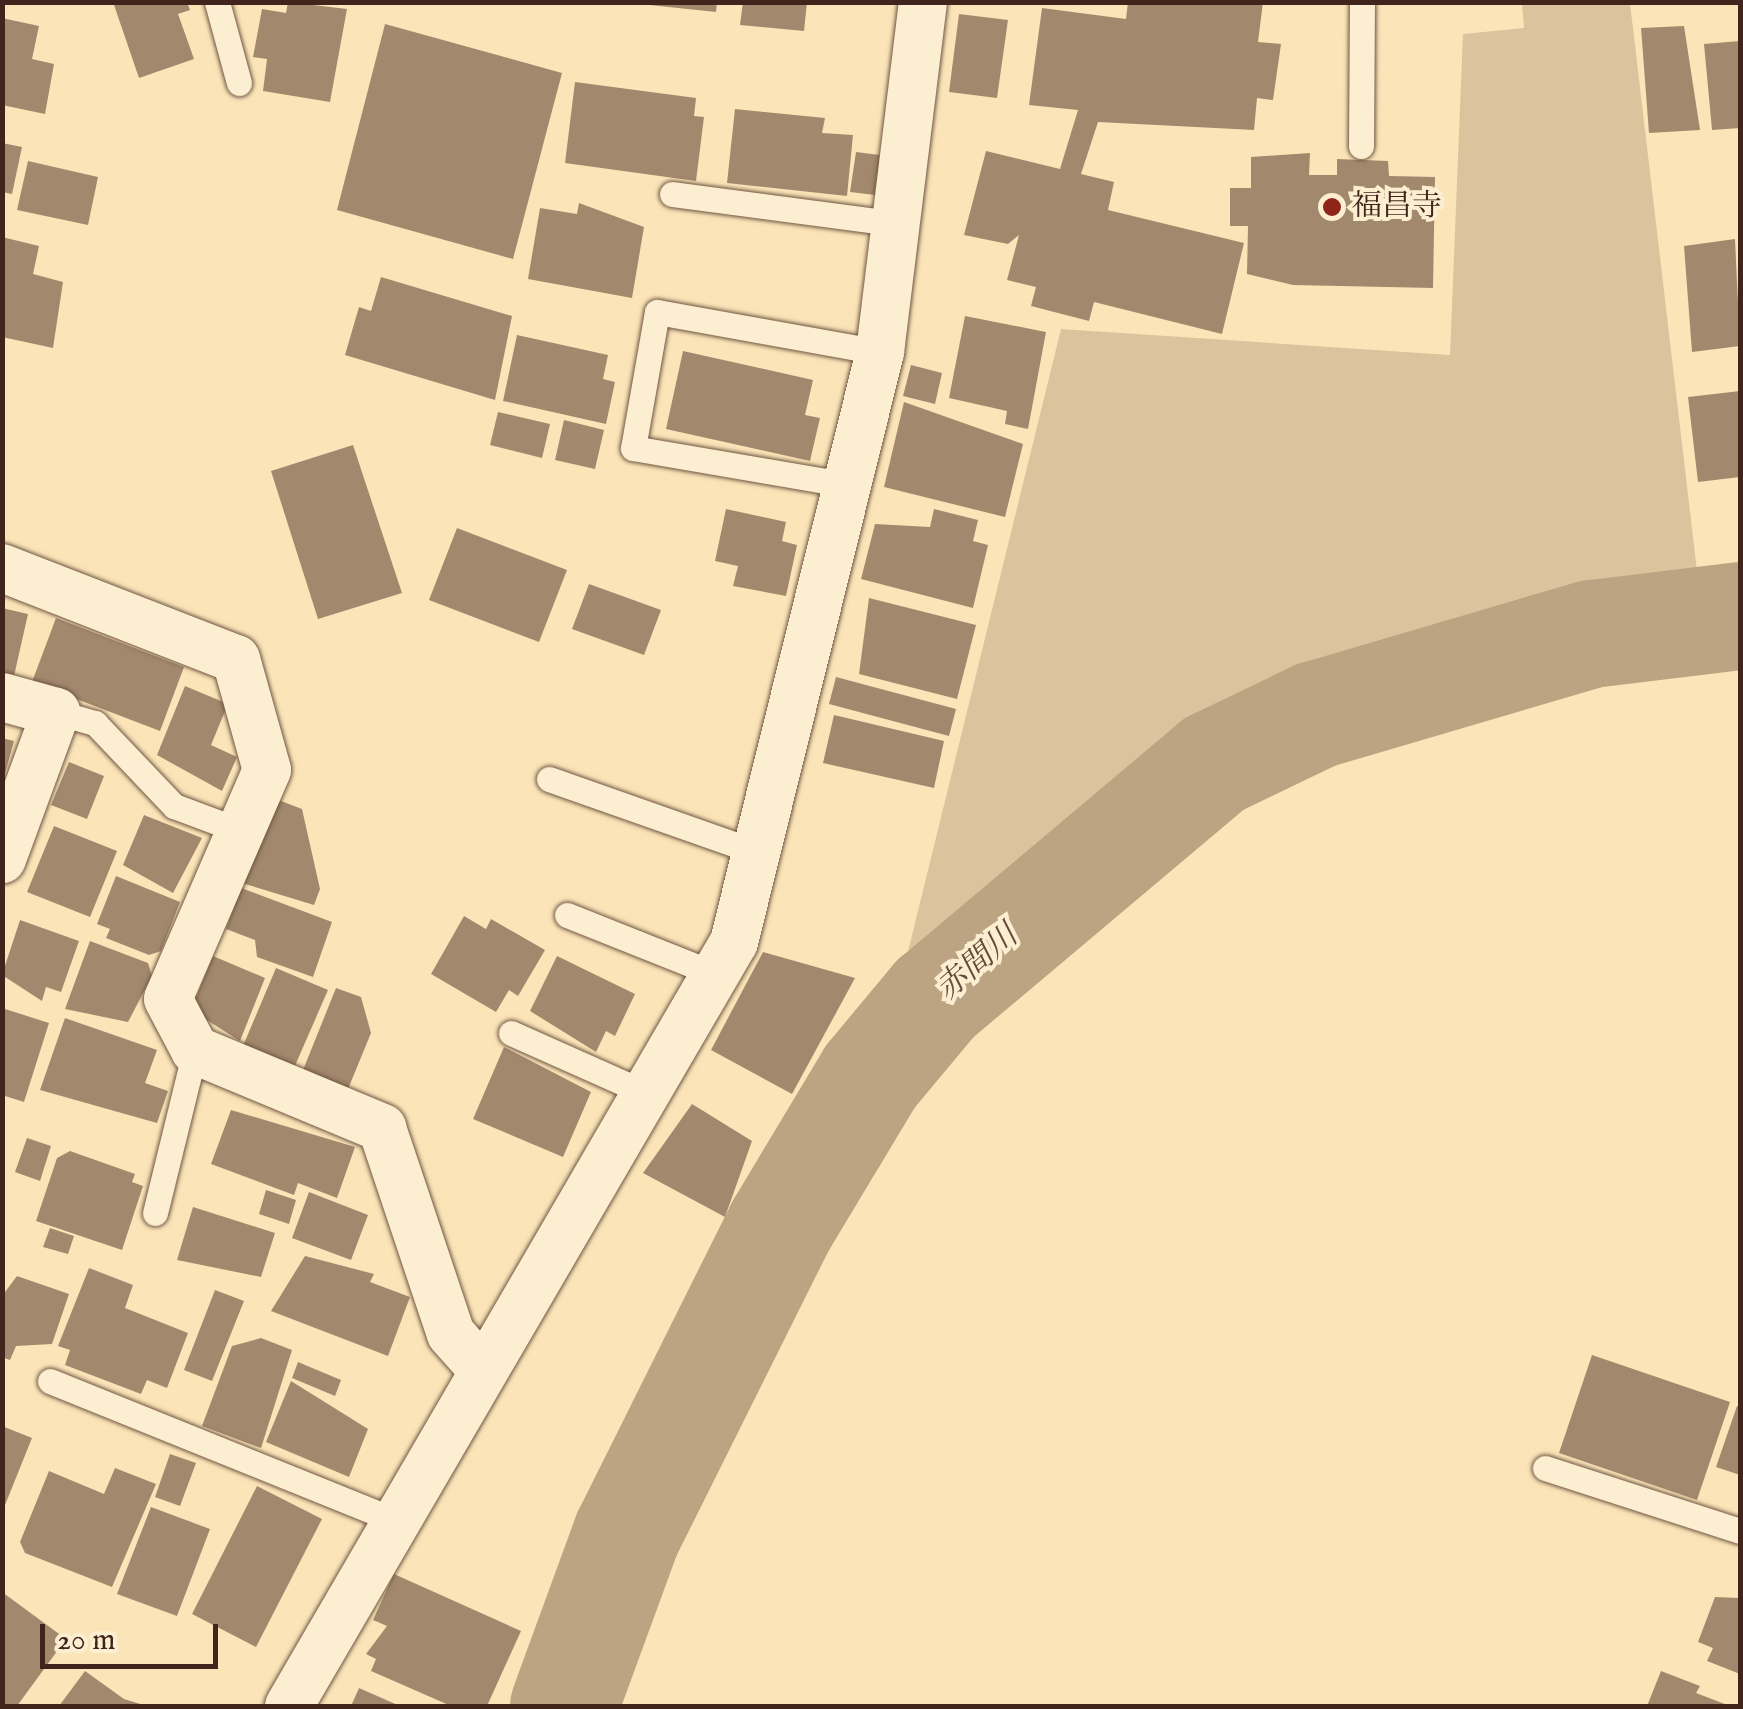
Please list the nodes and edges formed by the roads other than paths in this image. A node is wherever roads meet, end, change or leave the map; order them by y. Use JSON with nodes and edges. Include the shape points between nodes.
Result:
{"nodes":[{"id":1,"x":216,"y":2,"type":"edge"},
{"id":2,"x":923,"y":2,"type":"edge"},
{"id":3,"x":1362,"y":2,"type":"edge"},
{"id":4,"x":239,"y":83,"type":"dead end"},
{"id":5,"x":1361,"y":146,"type":"dead end"},
{"id":6,"x":672,"y":194,"type":"dead end"},
{"id":7,"x":900,"y":224,"type":"junction"},
{"id":8,"x":880,"y":352,"type":"junction"},
{"id":9,"x":849,"y":486,"type":"junction"},
{"id":10,"x":2,"y":568,"type":"edge"},
{"id":11,"x":2,"y":697,"type":"edge"},
{"id":12,"x":56,"y":712,"type":"junction"},
{"id":13,"x":549,"y":778,"type":"dead end"},
{"id":14,"x":241,"y":830,"type":"junction"},
{"id":15,"x":762,"y":854,"type":"junction"},
{"id":16,"x":2,"y":859,"type":"edge"},
{"id":17,"x":568,"y":915,"type":"dead end"},
{"id":18,"x":718,"y":976,"type":"junction"},
{"id":19,"x":511,"y":1033,"type":"dead end"},
{"id":20,"x":195,"y":1050,"type":"junction"},
{"id":21,"x":648,"y":1094,"type":"junction"},
{"id":22,"x":155,"y":1213,"type":"dead end"},
{"id":23,"x":482,"y":1369,"type":"junction"},
{"id":24,"x":50,"y":1380,"type":"dead end"},
{"id":25,"x":1544,"y":1468,"type":"dead end"},
{"id":26,"x":396,"y":1521,"type":"junction"},
{"id":27,"x":1740,"y":1532,"type":"edge"},
{"id":28,"x":289,"y":1706,"type":"edge"}],
"edges":[{"from":1,"to":4,"type":"lane"},
{"from":2,"to":7,"type":"street"},
{"from":3,"to":5,"type":"lane"},
{"from":6,"to":7,"type":"lane"},
{"from":7,"to":8,"type":"street"},
{"from":8,"to":9,"type":"street"},
{"from":8,"to":9,"type":"lane","via":[[657,312],[633,448]]},
{"from":9,"to":15,"type":"street"},
{"from":10,"to":14,"type":"street","via":[[236,658],[267,770]]},
{"from":11,"to":12,"type":"street"},
{"from":12,"to":14,"type":"lane","via":[[95,723],[174,806]]},
{"from":12,"to":16,"type":"street"},
{"from":13,"to":15,"type":"lane"},
{"from":14,"to":20,"type":"street","via":[[168,999]]},
{"from":15,"to":18,"type":"street"},
{"from":17,"to":18,"type":"lane"},
{"from":18,"to":21,"type":"street"},
{"from":19,"to":21,"type":"lane"},
{"from":20,"to":22,"type":"lane"},
{"from":20,"to":23,"type":"street","via":[[382,1128],[451,1334]]},
{"from":21,"to":23,"type":"street"},
{"from":23,"to":26,"type":"street"},
{"from":24,"to":26,"type":"lane"},
{"from":25,"to":27,"type":"lane"},
{"from":26,"to":28,"type":"street"}]}
